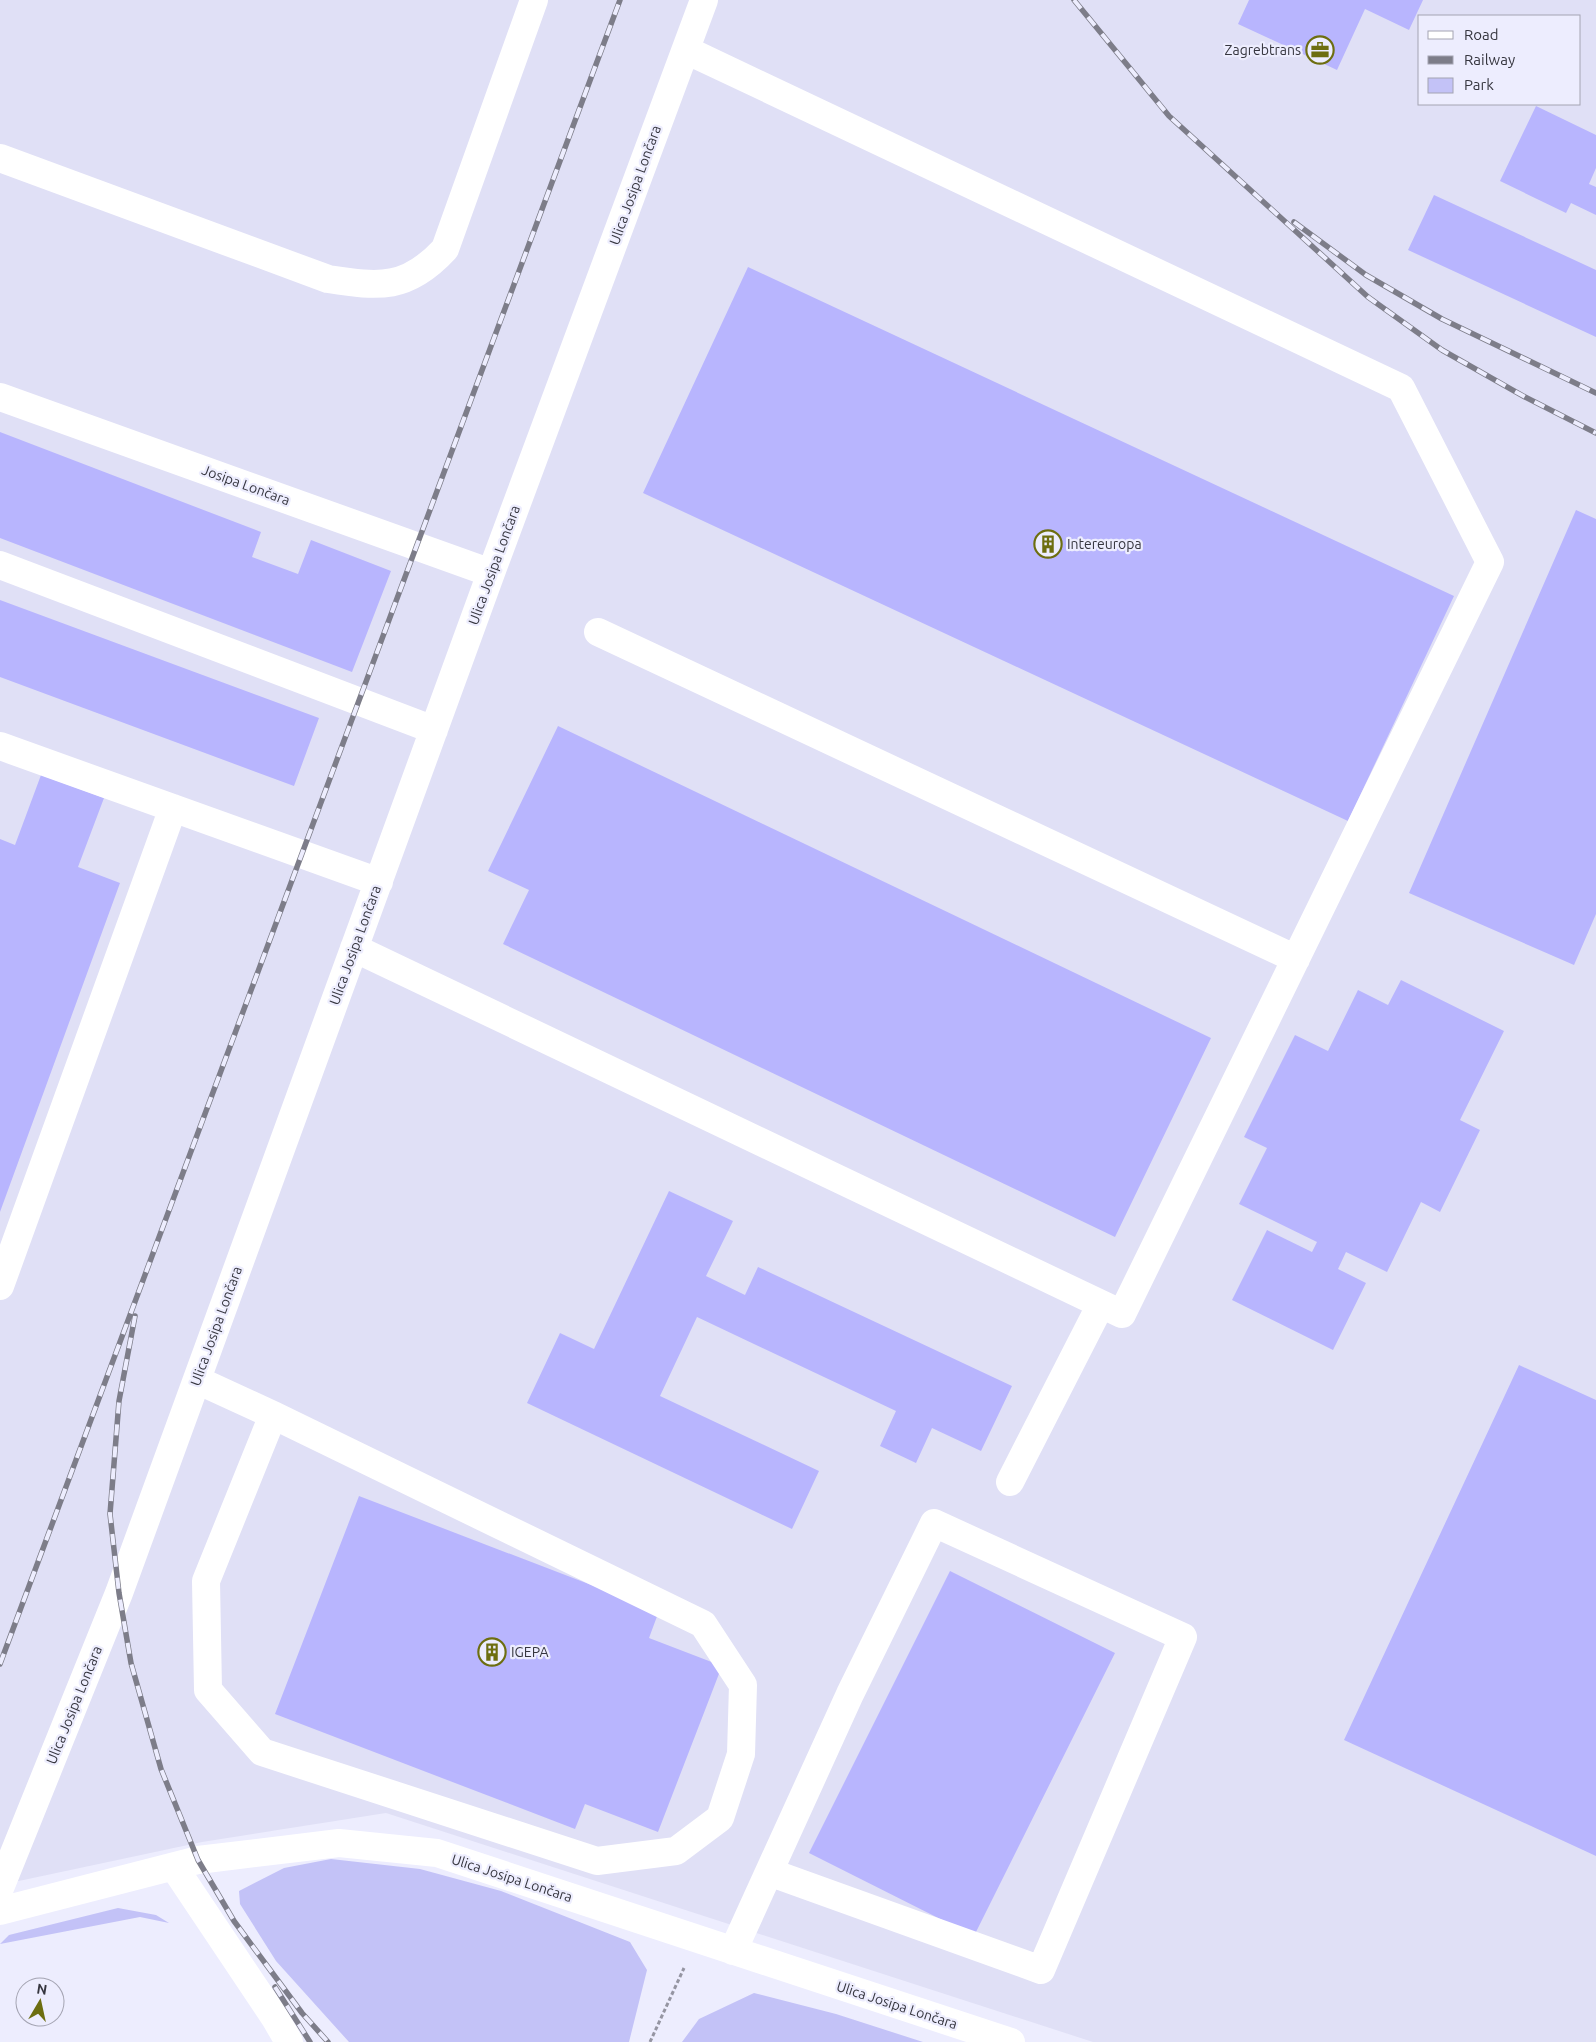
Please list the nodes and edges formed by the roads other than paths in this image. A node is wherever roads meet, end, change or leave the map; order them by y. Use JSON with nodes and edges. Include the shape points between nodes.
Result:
{"nodes":[{"id":1,"x":534,"y":0,"type":"edge"},
{"id":2,"x":704,"y":0,"type":"edge"},
{"id":3,"x":686,"y":50,"type":"junction"},
{"id":4,"x":0,"y":158,"type":"edge"},
{"id":5,"x":0,"y":396,"type":"edge"},
{"id":6,"x":0,"y":565,"type":"edge"},
{"id":7,"x":491,"y":573,"type":"junction"},
{"id":8,"x":598,"y":632,"type":"dead end"},
{"id":9,"x":434,"y":730,"type":"junction"},
{"id":10,"x":0,"y":746,"type":"edge"},
{"id":11,"x":173,"y":808,"type":"junction"},
{"id":12,"x":379,"y":882,"type":"junction"},
{"id":13,"x":354,"y":948,"type":"junction"},
{"id":14,"x":1296,"y":958,"type":"junction"},
{"id":15,"x":0,"y":1286,"type":"edge"},
{"id":16,"x":1101,"y":1304,"type":"junction"},
{"id":17,"x":196,"y":1380,"type":"junction"},
{"id":18,"x":274,"y":1415,"type":"junction"},
{"id":19,"x":1010,"y":1482,"type":"dead end"},
{"id":20,"x":174,"y":1866,"type":"junction"},
{"id":21,"x":769,"y":1872,"type":"junction"},
{"id":22,"x":0,"y":1888,"type":"edge"},
{"id":23,"x":0,"y":1911,"type":"edge"},
{"id":24,"x":734,"y":1951,"type":"junction"},
{"id":25,"x":288,"y":2042,"type":"edge"},
{"id":26,"x":1011,"y":2042,"type":"edge"}],
"edges":[{"from":1,"to":4,"type":"street","via":[[445,249],[428,267],[399,282],[369,286],[328,279]]},
{"from":2,"to":3,"type":"street","name":"Ulica Josipa Lončara"},
{"from":3,"to":7,"type":"street","name":"Ulica Josipa Lončara"},
{"from":3,"to":14,"type":"street","via":[[1401,388],[1490,562]]},
{"from":5,"to":7,"type":"street","name":"Josipa Lončara"},
{"from":6,"to":9,"type":"street"},
{"from":7,"to":9,"type":"street","name":"Ulica Josipa Lončara"},
{"from":8,"to":14,"type":"street"},
{"from":9,"to":12,"type":"street","name":"Ulica Josipa Lončara"},
{"from":10,"to":11,"type":"street"},
{"from":11,"to":12,"type":"street"},
{"from":11,"to":15,"type":"street"},
{"from":12,"to":13,"type":"street","name":"Ulica Josipa Lončara"},
{"from":13,"to":16,"type":"street"},
{"from":13,"to":17,"type":"street","name":"Ulica Josipa Lončara"},
{"from":14,"to":16,"type":"street","via":[[1122,1314]]},
{"from":16,"to":19,"type":"street"},
{"from":17,"to":18,"type":"street"},
{"from":17,"to":22,"type":"street","name":"Ulica Josipa Lončara","via":[[119,1594]]},
{"from":18,"to":18,"type":"street","via":[[703,1624],[743,1685],[741,1754],[720,1818],[676,1852],[597,1861],[262,1752],[208,1690],[206,1581]]},
{"from":20,"to":23,"type":"street","name":"Ulica Josipa Lončara"},
{"from":20,"to":24,"type":"street","name":"Ulica Josipa Lončara","via":[[198,1860],[339,1843],[437,1854]]},
{"from":20,"to":25,"type":"street"},
{"from":21,"to":21,"type":"street","via":[[850,1694],[934,1523],[1183,1637],[1041,1970]]},
{"from":21,"to":24,"type":"street"},
{"from":24,"to":26,"type":"street","name":"Ulica Josipa Lončara"}]}
